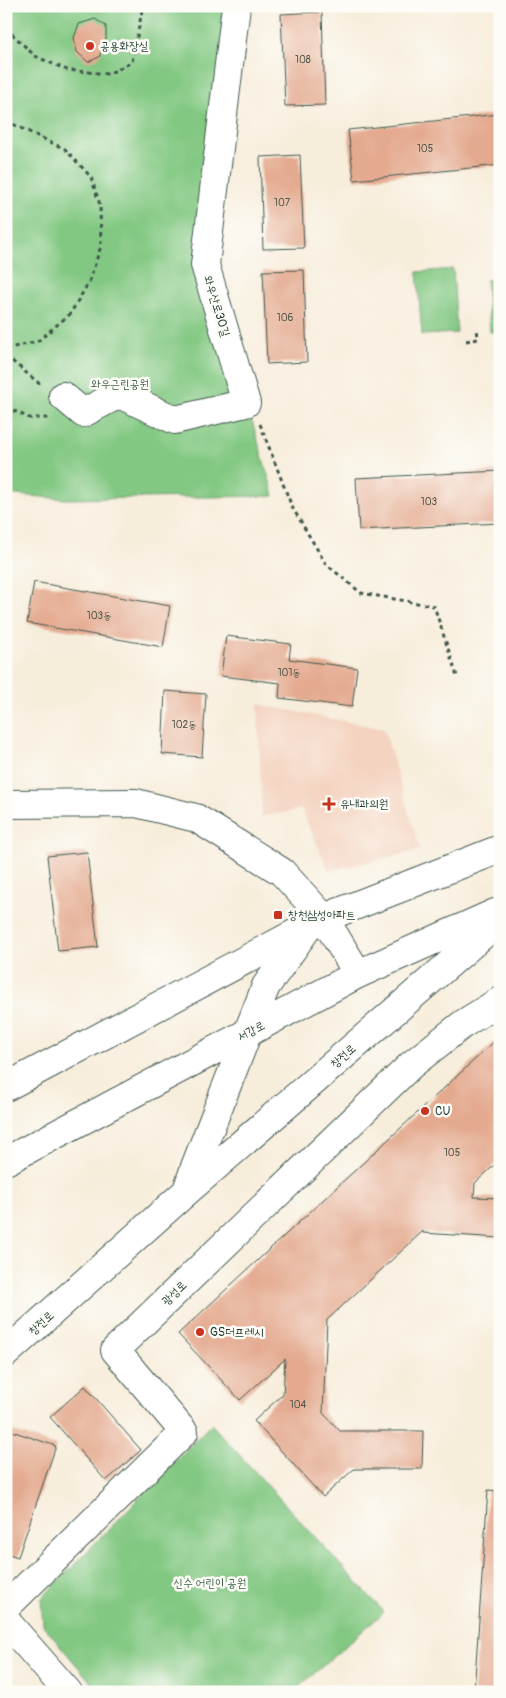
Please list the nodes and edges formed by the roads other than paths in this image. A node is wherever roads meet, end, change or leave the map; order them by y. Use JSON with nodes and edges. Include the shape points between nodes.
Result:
{"nodes":[{"id":1,"x":236,"y":6,"type":"edge"},
{"id":2,"x":59,"y":407,"type":"road end"},
{"id":3,"x":6,"y":804,"type":"edge"},
{"id":4,"x":500,"y":849,"type":"edge"},
{"id":5,"x":500,"y":911,"type":"edge"},
{"id":6,"x":500,"y":920,"type":"edge"},
{"id":7,"x":316,"y":923,"type":"junction"},
{"id":8,"x":358,"y":974,"type":"junction"},
{"id":9,"x":500,"y":1001,"type":"edge"},
{"id":10,"x":249,"y":1033,"type":"junction"},
{"id":11,"x":6,"y":1087,"type":"edge"},
{"id":12,"x":6,"y":1161,"type":"edge"},
{"id":13,"x":186,"y":1192,"type":"junction"},
{"id":14,"x":6,"y":1354,"type":"edge"},
{"id":15,"x":6,"y":1608,"type":"edge"},
{"id":16,"x":6,"y":1620,"type":"edge"},
{"id":17,"x":68,"y":1692,"type":"edge"}],
"edges":[{"from":1,"to":2,"type":"main road","name":"와우산로30길","via":[[205,265],[246,402],[175,420],[119,394],[83,414]]},
{"from":3,"to":7,"type":"main road","via":[[136,803],[196,818],[282,872]]},
{"from":4,"to":7,"type":"main road"},
{"from":5,"to":8,"type":"main road","name":"서강로"},
{"from":6,"to":13,"type":"main road","name":"창전로"},
{"from":7,"to":8,"type":"main road"},
{"from":7,"to":10,"type":"main road","name":"창전로","via":[[266,986]]},
{"from":7,"to":11,"type":"main road"},
{"from":8,"to":10,"type":"main road","name":"서강로"},
{"from":9,"to":15,"type":"main road","name":"광성로","via":[[463,1024],[410,1065],[115,1350],[184,1432]]},
{"from":10,"to":12,"type":"main road","name":"서강로"},
{"from":10,"to":13,"type":"main road","name":"창전로"},
{"from":13,"to":14,"type":"main road","name":"창전로"},
{"from":16,"to":17,"type":"main road"}]}
